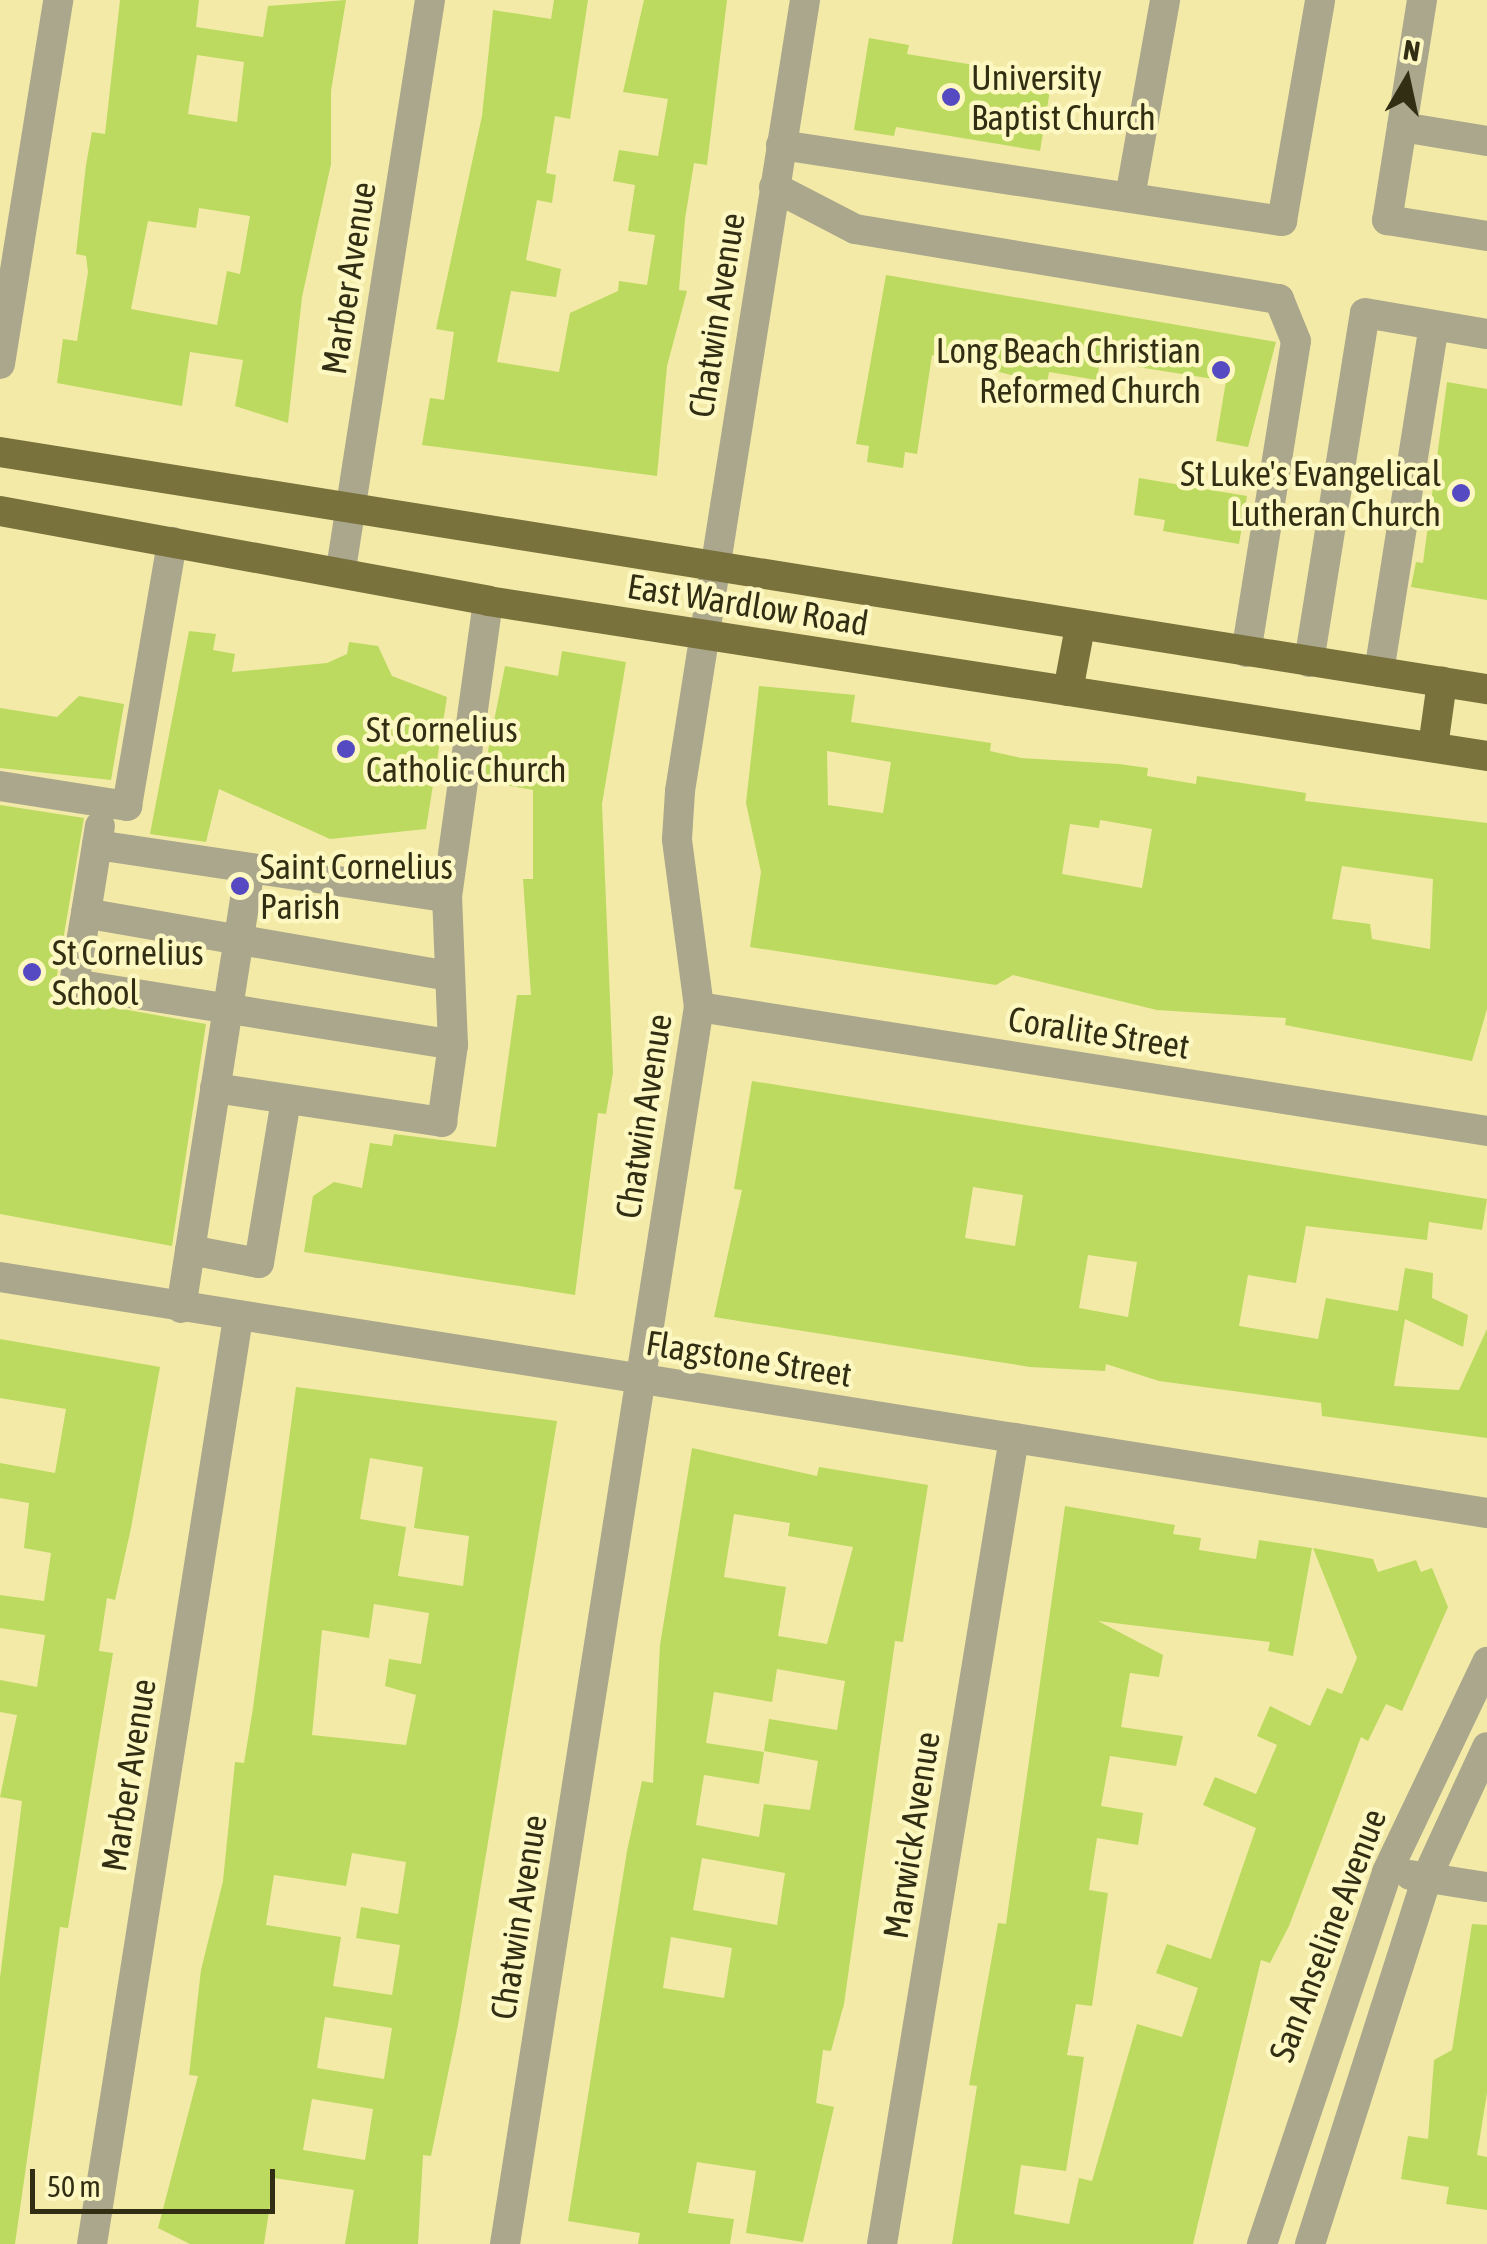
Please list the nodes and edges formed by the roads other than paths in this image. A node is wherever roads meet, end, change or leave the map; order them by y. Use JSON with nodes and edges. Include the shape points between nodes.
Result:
{"nodes":[{"id":1,"x":58,"y":0,"type":"edge"},
{"id":2,"x":430,"y":0,"type":"edge"},
{"id":3,"x":804,"y":0,"type":"edge"},
{"id":4,"x":1165,"y":0,"type":"edge"},
{"id":5,"x":1320,"y":0,"type":"edge"},
{"id":6,"x":1422,"y":0,"type":"edge"},
{"id":7,"x":1402,"y":127,"type":"junction"},
{"id":8,"x":1487,"y":140,"type":"edge"},
{"id":9,"x":781,"y":144,"type":"junction"},
{"id":10,"x":774,"y":187,"type":"junction"},
{"id":11,"x":1130,"y":197,"type":"junction"},
{"id":12,"x":1487,"y":236,"type":"edge"},
{"id":13,"x":1434,"y":325,"type":"junction"},
{"id":14,"x":1487,"y":334,"type":"edge"},
{"id":15,"x":0,"y":364,"type":"edge"},
{"id":16,"x":0,"y":452,"type":"edge"},
{"id":17,"x":349,"y":510,"type":"junction"},
{"id":18,"x":0,"y":511,"type":"edge"},
{"id":19,"x":172,"y":542,"type":"junction"},
{"id":20,"x":341,"y":569,"type":"junction"},
{"id":21,"x":714,"y":570,"type":"junction"},
{"id":22,"x":488,"y":601,"type":"junction"},
{"id":23,"x":1080,"y":627,"type":"junction"},
{"id":24,"x":704,"y":635,"type":"junction"},
{"id":25,"x":1246,"y":652,"type":"junction"},
{"id":26,"x":1309,"y":662,"type":"junction"},
{"id":27,"x":1379,"y":672,"type":"junction"},
{"id":28,"x":1442,"y":682,"type":"junction"},
{"id":29,"x":1487,"y":689,"type":"edge"},
{"id":30,"x":1068,"y":691,"type":"junction"},
{"id":31,"x":1433,"y":747,"type":"junction"},
{"id":32,"x":1487,"y":756,"type":"edge"},
{"id":33,"x":0,"y":786,"type":"edge"},
{"id":34,"x":104,"y":803,"type":"junction"},
{"id":35,"x":97,"y":845,"type":"junction"},
{"id":36,"x":250,"y":868,"type":"junction"},
{"id":37,"x":446,"y":897,"type":"junction"},
{"id":38,"x":86,"y":913,"type":"junction"},
{"id":39,"x":238,"y":940,"type":"junction"},
{"id":40,"x":449,"y":976,"type":"junction"},
{"id":41,"x":699,"y":1006,"type":"junction"},
{"id":42,"x":226,"y":1008,"type":"junction"},
{"id":43,"x":453,"y":1045,"type":"junction"},
{"id":44,"x":215,"y":1088,"type":"junction"},
{"id":45,"x":286,"y":1100,"type":"junction"},
{"id":46,"x":1487,"y":1131,"type":"edge"},
{"id":47,"x":190,"y":1250,"type":"junction"},
{"id":48,"x":0,"y":1277,"type":"edge"},
{"id":49,"x":181,"y":1308,"type":"junction"},
{"id":50,"x":238,"y":1318,"type":"junction"},
{"id":51,"x":638,"y":1378,"type":"junction"},
{"id":52,"x":1014,"y":1438,"type":"junction"},
{"id":53,"x":1487,"y":1513,"type":"edge"},
{"id":54,"x":1487,"y":1662,"type":"edge"},
{"id":55,"x":1487,"y":1747,"type":"edge"},
{"id":56,"x":1387,"y":1872,"type":"junction"},
{"id":57,"x":1427,"y":1877,"type":"junction"},
{"id":58,"x":1487,"y":1887,"type":"edge"},
{"id":59,"x":92,"y":2244,"type":"edge"},
{"id":60,"x":505,"y":2244,"type":"edge"},
{"id":61,"x":882,"y":2244,"type":"edge"},
{"id":62,"x":1262,"y":2244,"type":"edge"},
{"id":63,"x":1310,"y":2244,"type":"edge"}],
"edges":[{"from":1,"to":15,"type":"street"},
{"from":2,"to":17,"type":"street","name":"Marber Avenue"},
{"from":3,"to":9,"type":"street","name":"Chatwin Avenue"},
{"from":4,"to":11,"type":"street"},
{"from":5,"to":11,"type":"street","via":[[1282,221]]},
{"from":6,"to":7,"type":"street"},
{"from":7,"to":8,"type":"street"},
{"from":7,"to":12,"type":"street","via":[[1386,220]]},
{"from":9,"to":10,"type":"street","name":"Chatwin Avenue"},
{"from":9,"to":11,"type":"street"},
{"from":10,"to":21,"type":"street","name":"Chatwin Avenue"},
{"from":10,"to":25,"type":"street","via":[[855,228],[1280,298],[1296,340]]},
{"from":13,"to":14,"type":"street"},
{"from":13,"to":26,"type":"street","via":[[1365,312]]},
{"from":13,"to":27,"type":"street"},
{"from":16,"to":17,"type":"main road","name":"East Wardlow Road"},
{"from":17,"to":20,"type":"street","name":"Marber Avenue"},
{"from":17,"to":21,"type":"main road","name":"East Wardlow Road"},
{"from":18,"to":19,"type":"main road","name":"East Wardlow Road"},
{"from":19,"to":20,"type":"main road","name":"East Wardlow Road"},
{"from":19,"to":34,"type":"street","via":[[127,806]]},
{"from":20,"to":22,"type":"main road","name":"East Wardlow Road"},
{"from":21,"to":23,"type":"main road","name":"East Wardlow Road"},
{"from":21,"to":24,"type":"street","name":"Chatwin Avenue"},
{"from":22,"to":24,"type":"main road","name":"East Wardlow Road"},
{"from":22,"to":37,"type":"street"},
{"from":23,"to":25,"type":"main road","name":"East Wardlow Road"},
{"from":23,"to":30,"type":"main road"},
{"from":24,"to":30,"type":"main road","name":"East Wardlow Road"},
{"from":24,"to":41,"type":"street","name":"Chatwin Avenue","via":[[677,839]]},
{"from":25,"to":26,"type":"main road","name":"East Wardlow Road"},
{"from":26,"to":27,"type":"main road","name":"East Wardlow Road"},
{"from":27,"to":28,"type":"main road","name":"East Wardlow Road"},
{"from":28,"to":29,"type":"main road","name":"East Wardlow Road"},
{"from":28,"to":31,"type":"main road"},
{"from":30,"to":31,"type":"main road","name":"East Wardlow Road"},
{"from":31,"to":32,"type":"main road","name":"East Wardlow Road"},
{"from":33,"to":34,"type":"street"},
{"from":34,"to":35,"type":"street"},
{"from":35,"to":36,"type":"street"},
{"from":35,"to":38,"type":"street"},
{"from":36,"to":37,"type":"street"},
{"from":36,"to":39,"type":"street"},
{"from":37,"to":40,"type":"street"},
{"from":38,"to":39,"type":"street"},
{"from":38,"to":42,"type":"street","via":[[74,984]]},
{"from":39,"to":40,"type":"street"},
{"from":39,"to":42,"type":"street"},
{"from":40,"to":43,"type":"street"},
{"from":41,"to":46,"type":"street","name":"Coralite Street"},
{"from":41,"to":51,"type":"street","name":"Chatwin Avenue"},
{"from":42,"to":43,"type":"street"},
{"from":42,"to":44,"type":"street"},
{"from":43,"to":45,"type":"street","via":[[442,1122]]},
{"from":44,"to":45,"type":"street"},
{"from":44,"to":47,"type":"street"},
{"from":45,"to":47,"type":"street","via":[[259,1263]]},
{"from":47,"to":49,"type":"street"},
{"from":48,"to":49,"type":"street","name":"Flagstone Street"},
{"from":49,"to":50,"type":"street","name":"Flagstone Street"},
{"from":50,"to":51,"type":"street","name":"Flagstone Street"},
{"from":50,"to":59,"type":"street","name":"Marber Avenue"},
{"from":51,"to":52,"type":"street","name":"Flagstone Street"},
{"from":51,"to":60,"type":"street","name":"Chatwin Avenue"},
{"from":52,"to":53,"type":"street","name":"Flagstone Street"},
{"from":52,"to":61,"type":"street","name":"Marwick Avenue"},
{"from":54,"to":56,"type":"street","name":"San Anseline Avenue"},
{"from":55,"to":57,"type":"street","name":"San Anseline Avenue"},
{"from":56,"to":57,"type":"street"},
{"from":56,"to":62,"type":"street","name":"San Anseline Avenue"},
{"from":57,"to":58,"type":"street"},
{"from":57,"to":63,"type":"street","name":"San Anseline Avenue"}]}
